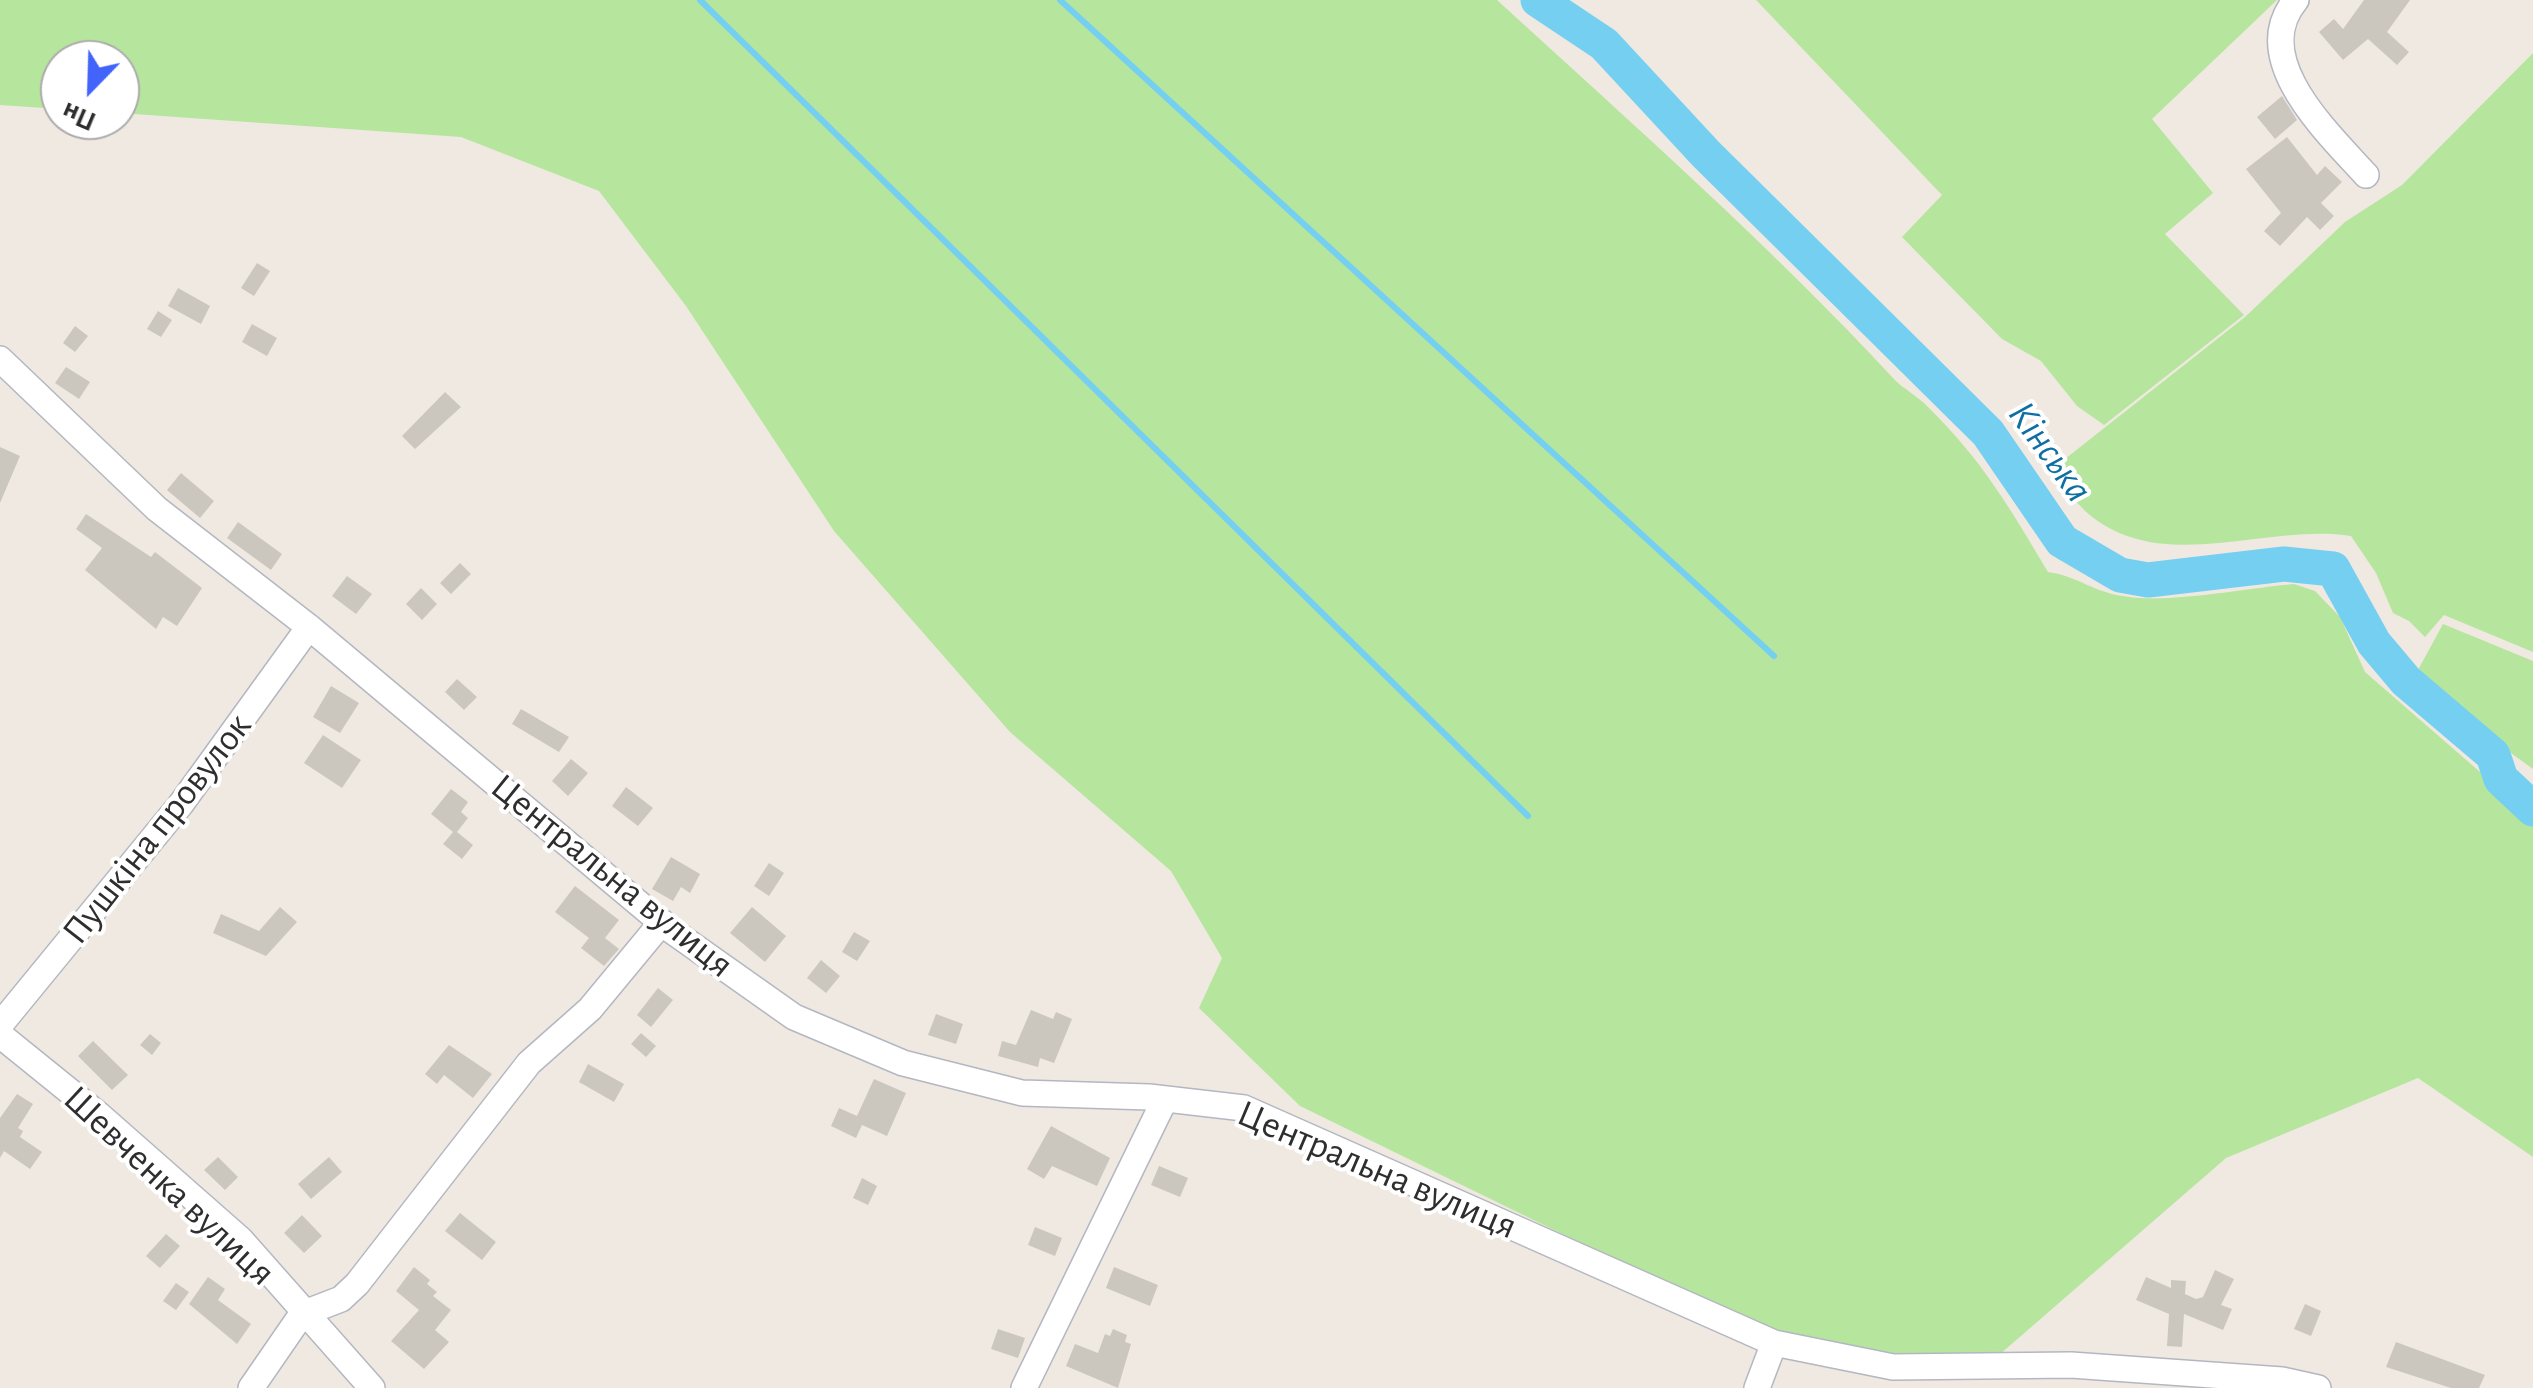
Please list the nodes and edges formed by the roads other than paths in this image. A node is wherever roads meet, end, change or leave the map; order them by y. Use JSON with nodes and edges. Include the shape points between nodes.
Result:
{"nodes":[{"id":1,"x":2296,"y":0,"type":"edge"},
{"id":2,"x":2366,"y":174,"type":"dead end"},
{"id":3,"x":0,"y":360,"type":"edge"},
{"id":4,"x":309,"y":627,"type":"junction"},
{"id":5,"x":662,"y":922,"type":"junction"},
{"id":6,"x":0,"y":1025,"type":"edge"},
{"id":7,"x":0,"y":1035,"type":"edge"},
{"id":8,"x":1165,"y":1099,"type":"junction"},
{"id":9,"x":302,"y":1314,"type":"junction"},
{"id":10,"x":1774,"y":1343,"type":"junction"},
{"id":11,"x":251,"y":1388,"type":"edge"},
{"id":12,"x":372,"y":1388,"type":"edge"},
{"id":13,"x":1024,"y":1388,"type":"edge"},
{"id":14,"x":1757,"y":1388,"type":"edge"},
{"id":15,"x":2318,"y":1388,"type":"edge"}],
"edges":[{"from":1,"to":2,"type":"street","via":[[2284,14],[2279,48],[2319,125]]},
{"from":3,"to":4,"type":"street","name":"Центральна вулиця","via":[[157,509]]},
{"from":4,"to":5,"type":"street","name":"Центральна вулиця"},
{"from":4,"to":6,"type":"street","name":"Пушкіна провулок","via":[[181,804]]},
{"from":5,"to":8,"type":"street","name":"Центральна вулиця","via":[[794,1017],[903,1062],[1022,1093]]},
{"from":5,"to":9,"type":"street","via":[[590,1010],[529,1063],[357,1284],[341,1299]]},
{"from":7,"to":9,"type":"street","name":"Шевченка вулиця","via":[[241,1240]]},
{"from":8,"to":10,"type":"street","name":"Центральна вулиця","via":[[1244,1108]]},
{"from":8,"to":13,"type":"street"},
{"from":9,"to":11,"type":"street"},
{"from":9,"to":12,"type":"street","name":"Шевченка вулиця"},
{"from":10,"to":14,"type":"street"},
{"from":10,"to":15,"type":"street","name":"Центральна вулиця","via":[[1894,1367],[2071,1365]]}]}
